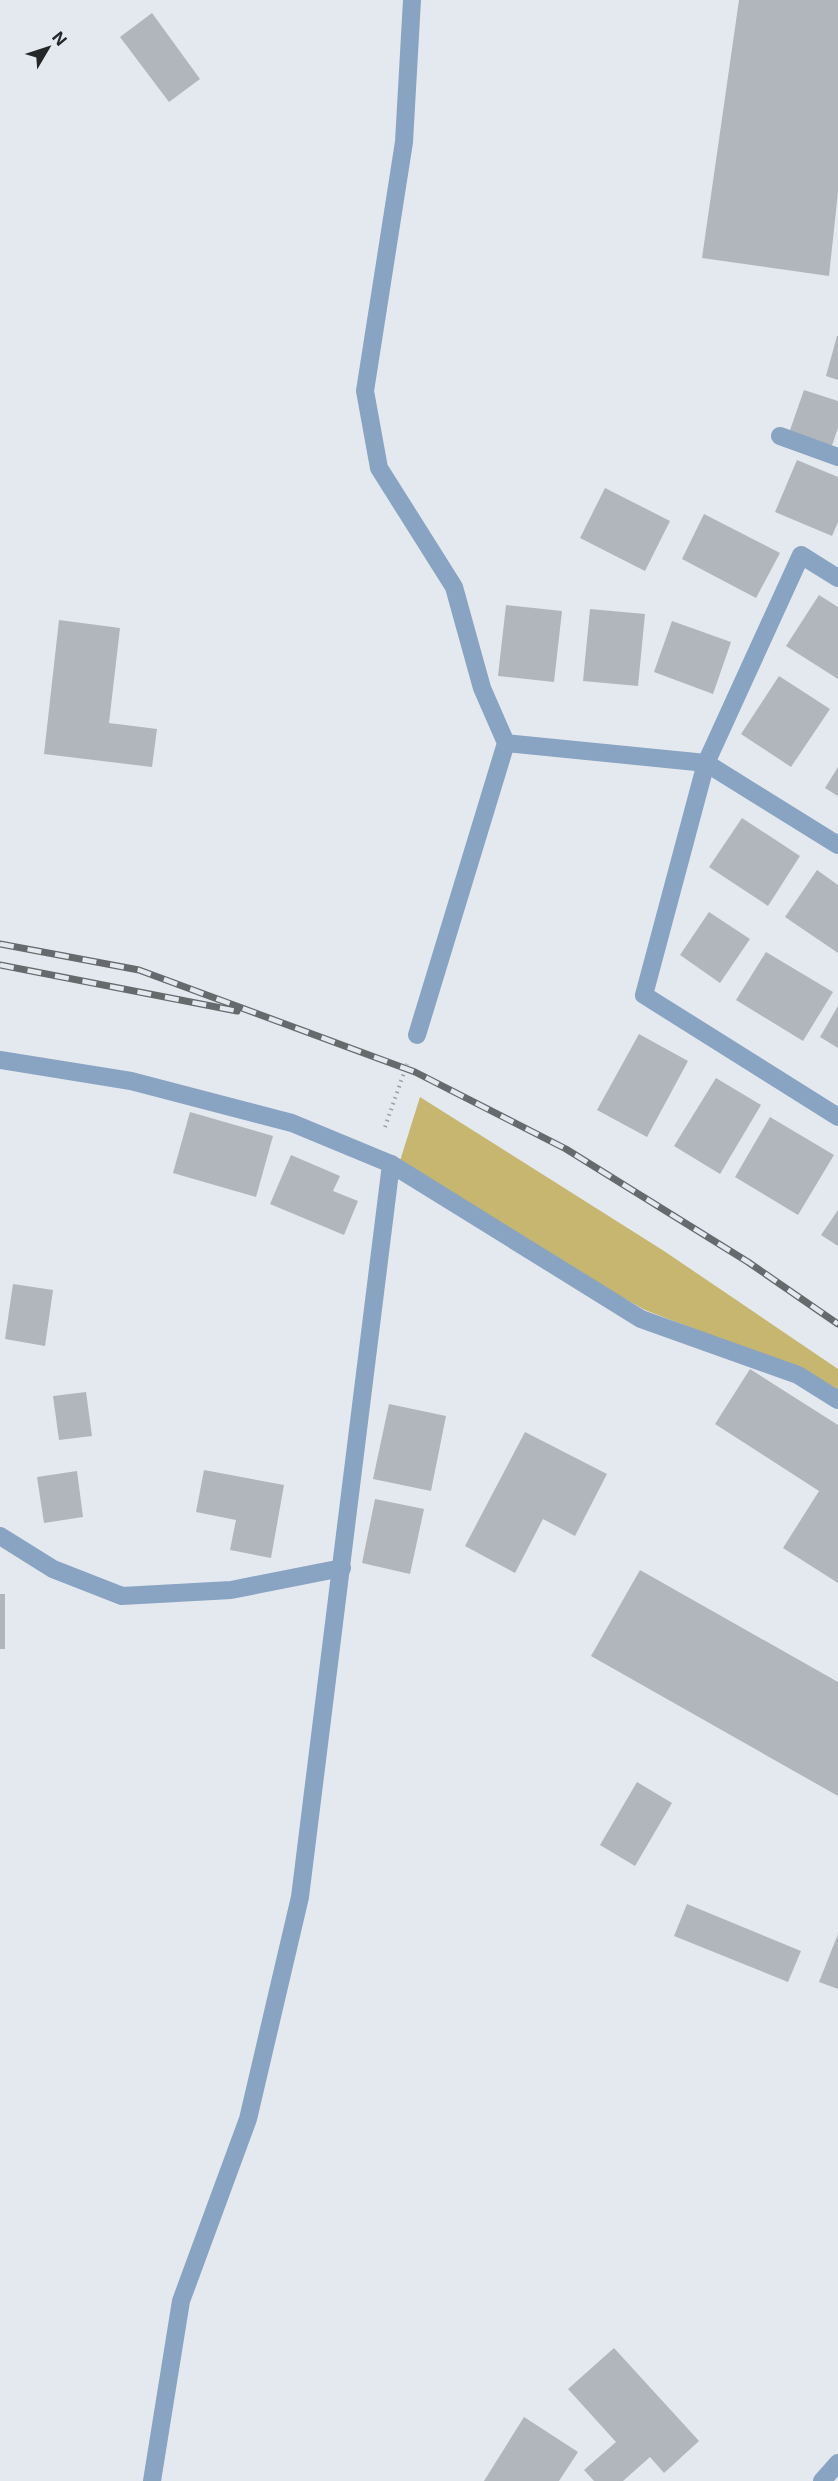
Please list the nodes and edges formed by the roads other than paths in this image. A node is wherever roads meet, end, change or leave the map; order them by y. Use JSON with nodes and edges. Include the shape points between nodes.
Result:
{"nodes":[{"id":1,"x":412,"y":0,"type":"edge"},
{"id":2,"x":780,"y":436,"type":"dead end"},
{"id":3,"x":838,"y":457,"type":"edge"},
{"id":4,"x":838,"y":578,"type":"edge"},
{"id":5,"x":506,"y":743,"type":"junction"},
{"id":6,"x":706,"y":763,"type":"junction"},
{"id":7,"x":838,"y":845,"type":"edge"},
{"id":8,"x":417,"y":1035,"type":"road end"},
{"id":9,"x":0,"y":1060,"type":"edge"},
{"id":10,"x":838,"y":1118,"type":"edge"},
{"id":11,"x":383,"y":1161,"type":"junction"},
{"id":12,"x":838,"y":1400,"type":"edge"},
{"id":13,"x":0,"y":1536,"type":"edge"},
{"id":14,"x":342,"y":1568,"type":"junction"},
{"id":15,"x":838,"y":2463,"type":"edge"},
{"id":16,"x":152,"y":2481,"type":"edge"},
{"id":17,"x":822,"y":2481,"type":"edge"}],
"edges":[{"from":1,"to":5,"type":"street","via":[[404,142],[365,391],[379,468],[454,586],[482,688]]},
{"from":2,"to":3,"type":"street"},
{"from":4,"to":6,"type":"street","via":[[801,555]]},
{"from":5,"to":6,"type":"street"},
{"from":5,"to":8,"type":"street"},
{"from":6,"to":7,"type":"street"},
{"from":6,"to":10,"type":"street","via":[[644,995]]},
{"from":9,"to":11,"type":"street","via":[[131,1081],[292,1123]]},
{"from":11,"to":12,"type":"street","via":[[641,1318],[798,1375]]},
{"from":11,"to":14,"type":"street"},
{"from":13,"to":14,"type":"street","via":[[53,1569],[122,1596],[231,1590]]},
{"from":14,"to":16,"type":"street","via":[[300,1897],[248,2119],[181,2301]]},
{"from":15,"to":17,"type":"street"}]}
